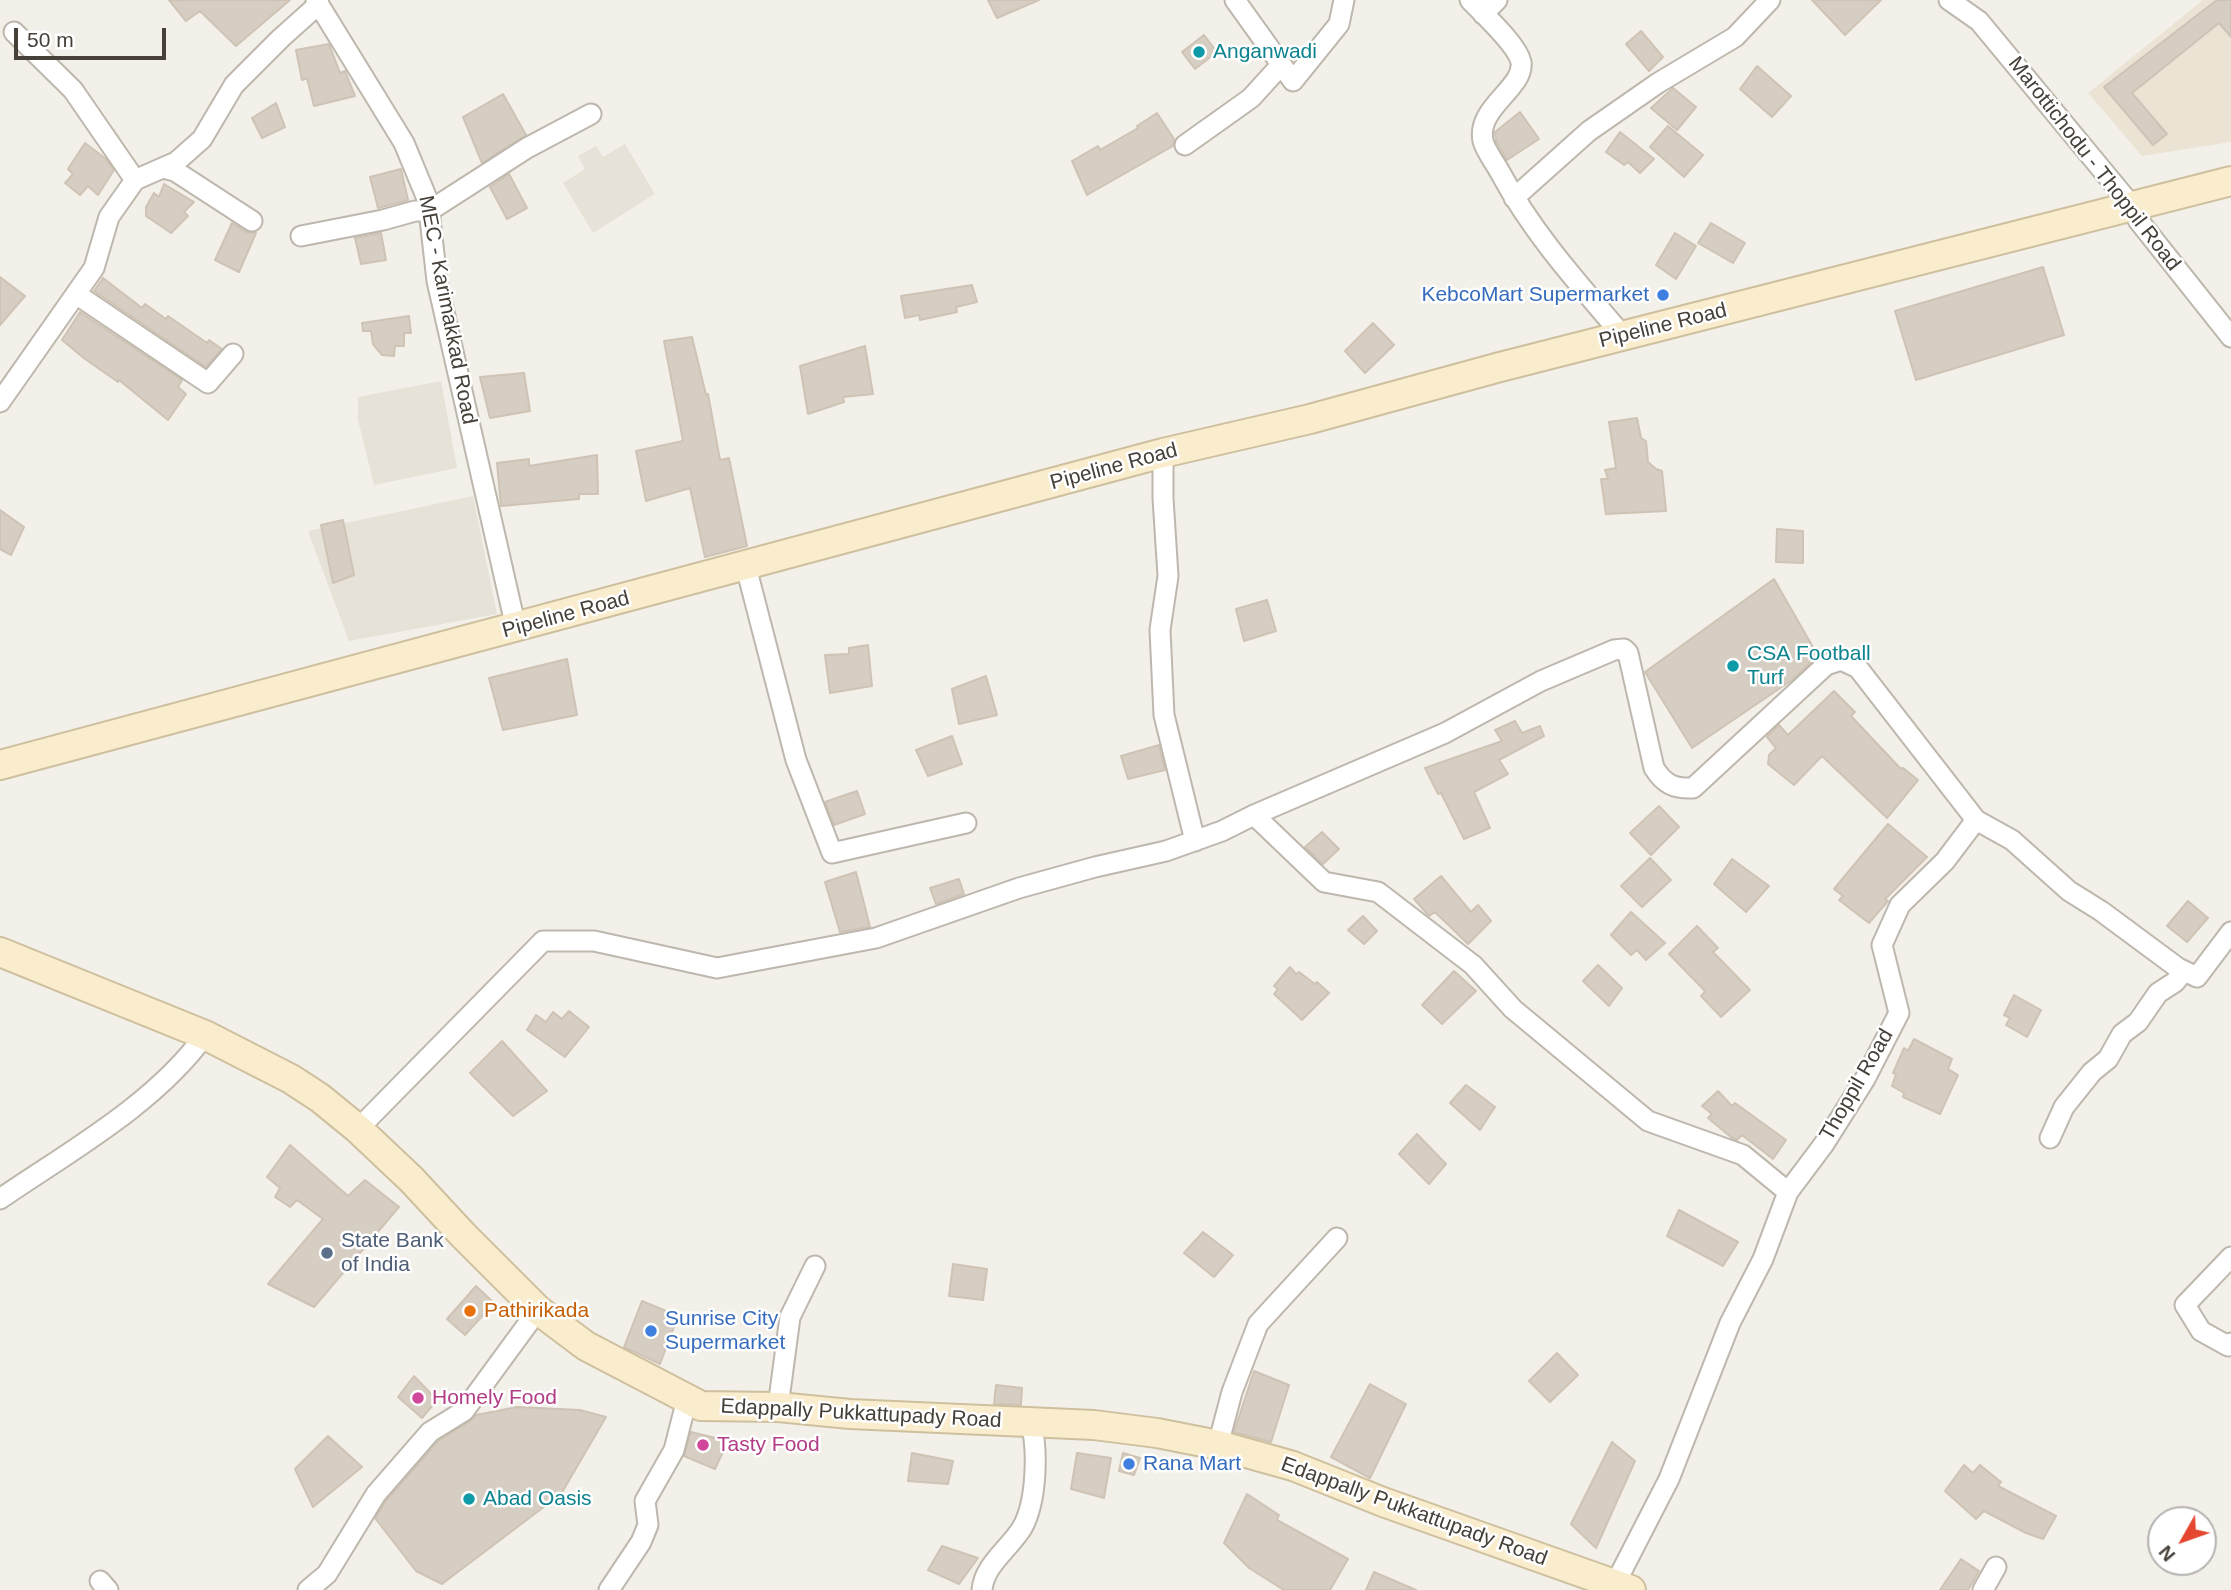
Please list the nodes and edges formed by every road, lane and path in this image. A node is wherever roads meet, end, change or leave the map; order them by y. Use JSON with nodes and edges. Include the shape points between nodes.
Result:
{"nodes":[{"id":1,"x":1235,"y":0,"type":"edge"},
{"id":2,"x":1344,"y":0,"type":"edge"},
{"id":3,"x":1497,"y":0,"type":"edge"},
{"id":4,"x":1770,"y":0,"type":"edge"},
{"id":5,"x":1949,"y":0,"type":"edge"},
{"id":6,"x":318,"y":2,"type":"edge"},
{"id":7,"x":1476,"y":7,"type":"edge"},
{"id":8,"x":13,"y":32,"type":"dead end"},
{"id":9,"x":1282,"y":65,"type":"junction"},
{"id":10,"x":591,"y":114,"type":"dead end"},
{"id":11,"x":1185,"y":145,"type":"dead end"},
{"id":12,"x":163,"y":168,"type":"junction"},
{"id":13,"x":135,"y":180,"type":"junction"},
{"id":14,"x":2231,"y":181,"type":"edge"},
{"id":15,"x":1514,"y":198,"type":"junction"},
{"id":16,"x":2132,"y":206,"type":"junction"},
{"id":17,"x":429,"y":211,"type":"junction"},
{"id":18,"x":252,"y":221,"type":"dead end"},
{"id":19,"x":301,"y":236,"type":"dead end"},
{"id":20,"x":76,"y":294,"type":"junction"},
{"id":21,"x":1623,"y":336,"type":"junction"},
{"id":22,"x":2231,"y":337,"type":"edge"},
{"id":23,"x":233,"y":354,"type":"dead end"},
{"id":24,"x":0,"y":402,"type":"edge"},
{"id":25,"x":1163,"y":453,"type":"junction"},
{"id":26,"x":746,"y":567,"type":"junction"},
{"id":27,"x":516,"y":628,"type":"junction"},
{"id":28,"x":0,"y":765,"type":"edge"},
{"id":29,"x":1254,"y":816,"type":"junction"},
{"id":30,"x":1976,"y":820,"type":"junction"},
{"id":31,"x":966,"y":823,"type":"dead end"},
{"id":32,"x":1195,"y":841,"type":"junction"},
{"id":33,"x":2228,"y":939,"type":"edge"},
{"id":34,"x":0,"y":952,"type":"edge"},
{"id":35,"x":2184,"y":971,"type":"junction"},
{"id":36,"x":205,"y":1035,"type":"junction"},
{"id":37,"x":358,"y":1129,"type":"junction"},
{"id":38,"x":2050,"y":1138,"type":"dead end"},
{"id":39,"x":1788,"y":1192,"type":"junction"},
{"id":40,"x":0,"y":1199,"type":"edge"},
{"id":41,"x":1337,"y":1238,"type":"dead end"},
{"id":42,"x":2231,"y":1257,"type":"edge"},
{"id":43,"x":815,"y":1266,"type":"dead end"},
{"id":44,"x":538,"y":1310,"type":"junction"},
{"id":45,"x":2231,"y":1343,"type":"edge"},
{"id":46,"x":687,"y":1399,"type":"junction"},
{"id":47,"x":778,"y":1407,"type":"junction"},
{"id":48,"x":1031,"y":1422,"type":"junction"},
{"id":49,"x":1218,"y":1445,"type":"junction"},
{"id":50,"x":1996,"y":1567,"type":"dead end"},
{"id":51,"x":1623,"y":1587,"type":"edge"},
{"id":52,"x":308,"y":1590,"type":"edge"},
{"id":53,"x":609,"y":1590,"type":"edge"},
{"id":54,"x":982,"y":1590,"type":"edge"},
{"id":55,"x":1983,"y":1590,"type":"edge"}],
"edges":[{"from":1,"to":9,"type":"street"},
{"from":2,"to":9,"type":"street","via":[[1339,24],[1293,82]]},
{"from":3,"to":7,"type":"street"},
{"from":4,"to":15,"type":"street","via":[[1735,37],[1589,131]]},
{"from":5,"to":16,"type":"street","name":"Marottichodu - Thoppil Road","via":[[1979,21]]},
{"from":6,"to":12,"type":"street","via":[[234,85],[202,139]]},
{"from":6,"to":17,"type":"street","name":"MEC - Karimakkad Road","via":[[404,143]]},
{"from":7,"to":15,"type":"street","via":[[1515,49],[1521,62],[1519,75],[1484,122],[1483,141]]},
{"from":8,"to":13,"type":"street","via":[[73,90]]},
{"from":9,"to":11,"type":"street","via":[[1251,98]]},
{"from":10,"to":17,"type":"street","via":[[527,148]]},
{"from":12,"to":13,"type":"street"},
{"from":12,"to":18,"type":"street","via":[[175,171]]},
{"from":13,"to":20,"type":"street","via":[[109,217],[94,268]]},
{"from":14,"to":16,"type":"street","name":"Pipeline Road"},
{"from":15,"to":21,"type":"street","via":[[1536,233]]},
{"from":16,"to":21,"type":"street","name":"Pipeline Road"},
{"from":16,"to":22,"type":"street","name":"Marottichodu - Thoppil Road","via":[[2137,220]]},
{"from":17,"to":19,"type":"street"},
{"from":17,"to":27,"type":"street","name":"MEC - Karimakkad Road","via":[[438,281]]},
{"from":20,"to":23,"type":"street","via":[[208,383]]},
{"from":20,"to":24,"type":"street"},
{"from":21,"to":25,"type":"street","name":"Pipeline Road"},
{"from":25,"to":26,"type":"street","name":"Pipeline Road"},
{"from":25,"to":32,"type":"street","via":[[1168,576],[1160,630],[1164,715]]},
{"from":26,"to":27,"type":"street","name":"Pipeline Road"},
{"from":26,"to":31,"type":"street","via":[[796,760],[832,853]]},
{"from":27,"to":28,"type":"street","name":"Pipeline Road"},
{"from":29,"to":30,"type":"street","via":[[1445,733],[1541,681],[1623,649],[1628,653],[1654,768],[1677,789],[1693,788],[1826,665],[1842,660],[1858,668]]},
{"from":29,"to":32,"type":"street"},
{"from":29,"to":39,"type":"street","via":[[1324,882],[1378,892],[1473,965],[1513,1009],[1648,1121],[1744,1155]]},
{"from":30,"to":35,"type":"street","via":[[2012,840],[2069,891]]},
{"from":30,"to":39,"type":"street","name":"Thoppil Road","via":[[1945,861],[1900,905],[1882,945],[1899,1013],[1865,1079]]},
{"from":32,"to":37,"type":"street","via":[[1019,888],[876,938],[717,968],[594,941],[542,940]]},
{"from":33,"to":35,"type":"street","via":[[2197,977]]},
{"from":34,"to":36,"type":"street","name":"Edappally Pukkattupady Road"},
{"from":35,"to":38,"type":"street","via":[[2122,1034],[2108,1059],[2064,1107]]},
{"from":36,"to":37,"type":"street","name":"Edappally Pukkattupady Road","via":[[291,1079]]},
{"from":36,"to":40,"type":"street","via":[[177,1069],[145,1097]]},
{"from":37,"to":44,"type":"street","name":"Edappally Pukkattupady Road"},
{"from":39,"to":51,"type":"street","name":"Thoppil Road"},
{"from":41,"to":49,"type":"street","via":[[1258,1324]]},
{"from":42,"to":45,"type":"street","via":[[2185,1305],[2201,1331],[2228,1346]]},
{"from":43,"to":47,"type":"street","via":[[790,1317]]},
{"from":44,"to":46,"type":"street","name":"Edappally Pukkattupady Road","via":[[586,1346]]},
{"from":44,"to":52,"type":"street","via":[[464,1411],[430,1432],[376,1494],[327,1574]]},
{"from":46,"to":47,"type":"street","name":"Edappally Pukkattupady Road","via":[[701,1406]]},
{"from":46,"to":53,"type":"street","via":[[674,1450],[645,1501],[648,1525]]},
{"from":47,"to":48,"type":"street","name":"Edappally Pukkattupady Road"},
{"from":48,"to":49,"type":"street","name":"Edappally Pukkattupady Road","via":[[1094,1425]]},
{"from":48,"to":54,"type":"street","via":[[1036,1473],[1023,1526],[983,1576]]},
{"from":49,"to":51,"type":"street","name":"Edappally Pukkattupady Road","via":[[1293,1466]]},
{"from":50,"to":55,"type":"street"}]}
